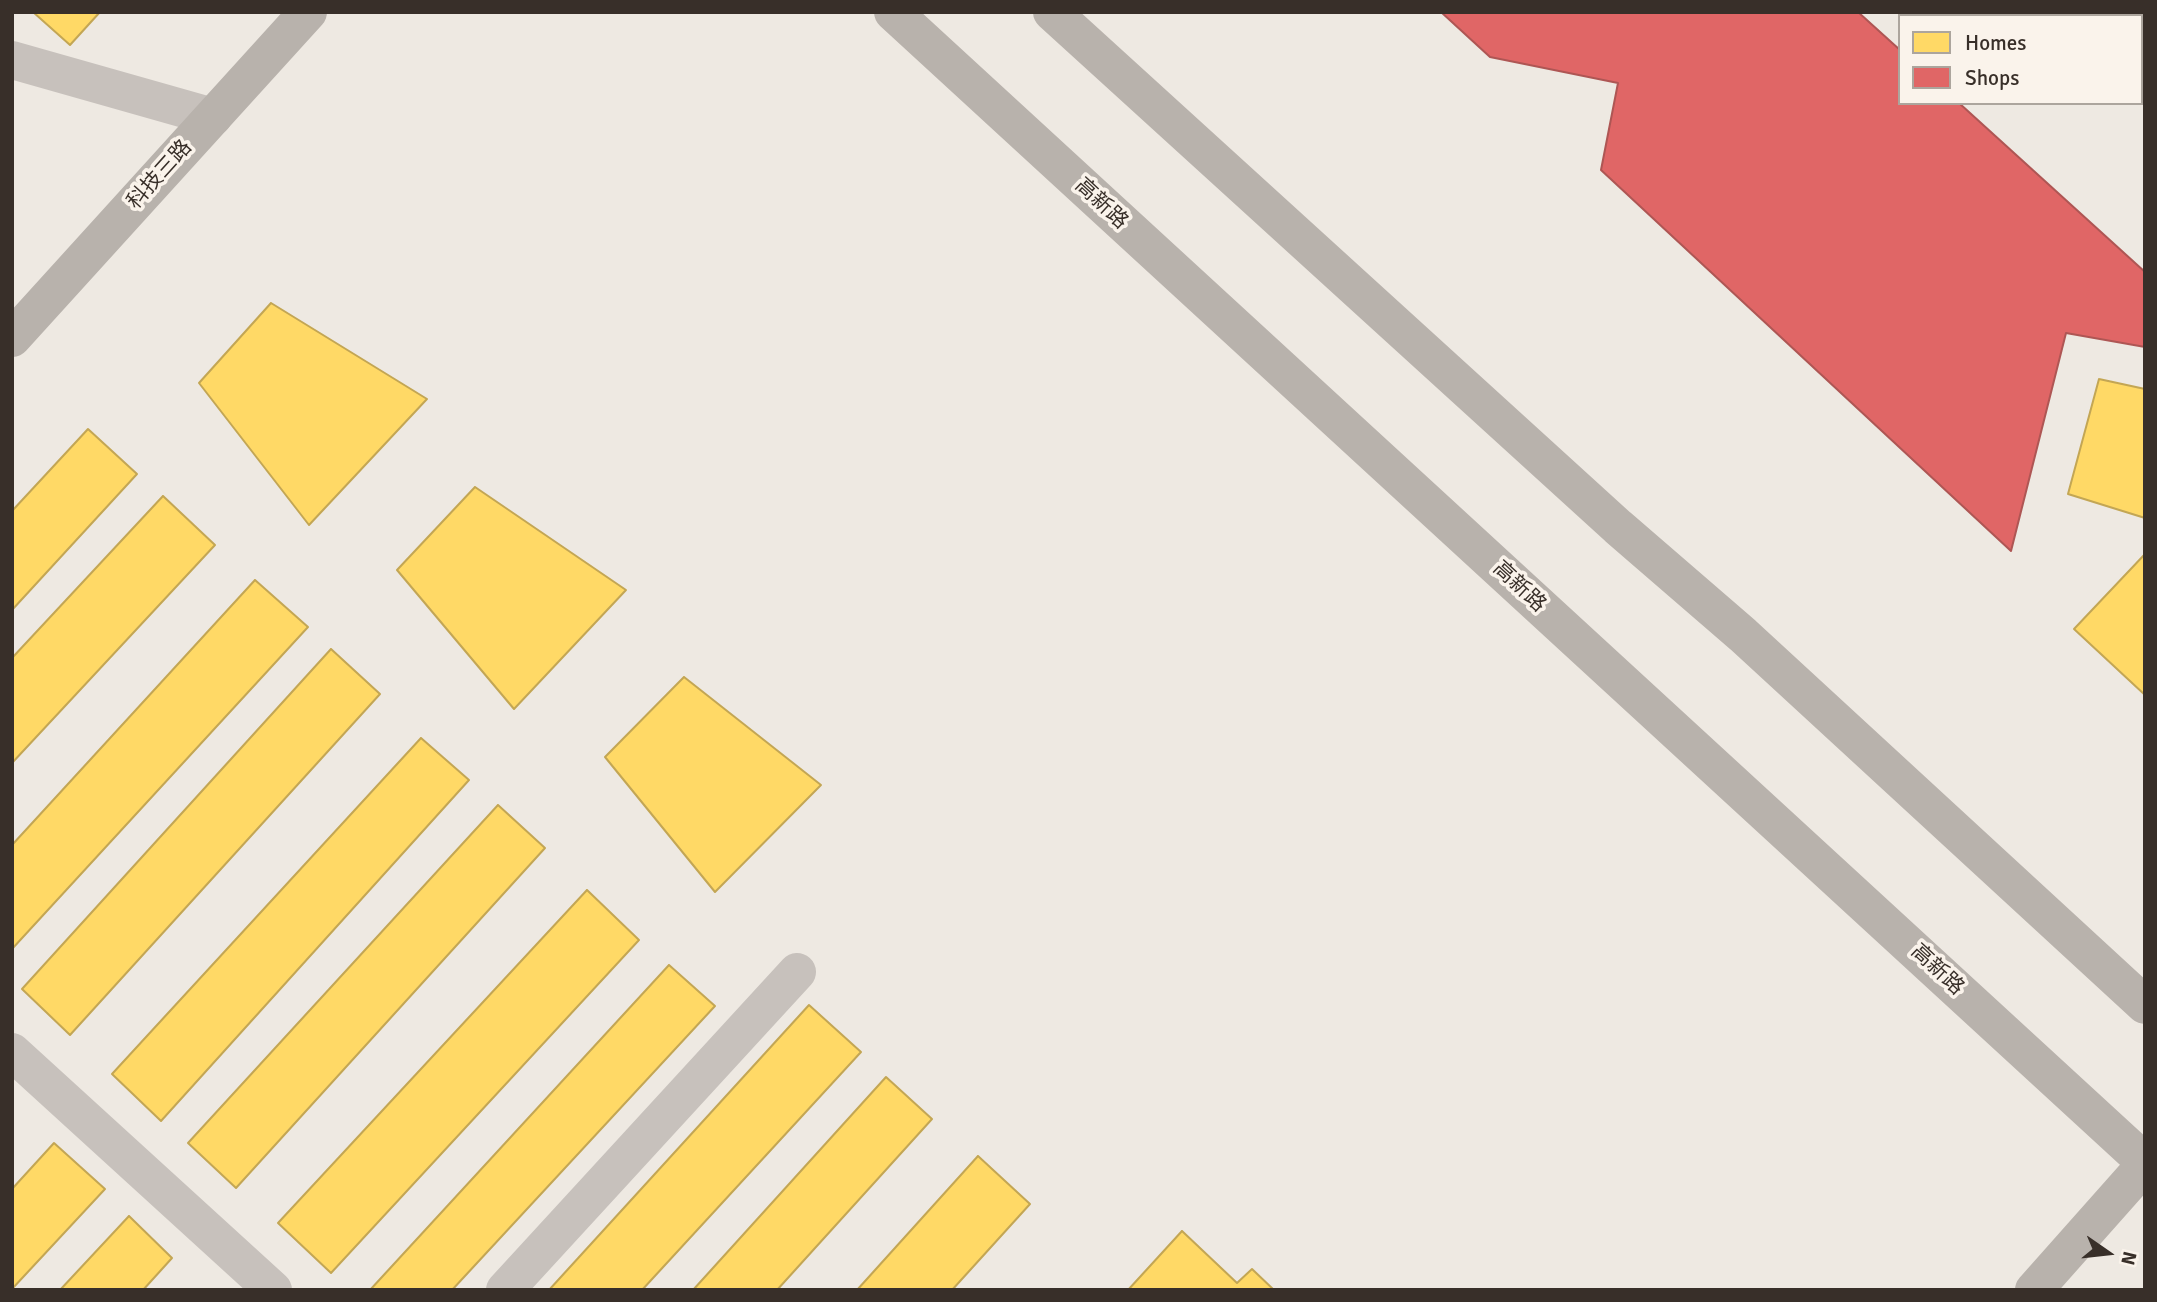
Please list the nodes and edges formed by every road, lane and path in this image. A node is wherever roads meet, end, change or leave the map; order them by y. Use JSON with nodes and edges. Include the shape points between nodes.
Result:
{"nodes":[{"id":1,"x":308,"y":12,"type":"edge"},
{"id":2,"x":892,"y":12,"type":"edge"},
{"id":3,"x":1052,"y":12,"type":"edge"},
{"id":4,"x":12,"y":60,"type":"edge"},
{"id":5,"x":212,"y":117,"type":"junction"},
{"id":6,"x":12,"y":338,"type":"edge"},
{"id":7,"x":797,"y":972,"type":"dead end"},
{"id":8,"x":2145,"y":1005,"type":"edge"},
{"id":9,"x":12,"y":1052,"type":"edge"},
{"id":10,"x":2145,"y":1164,"type":"edge"},
{"id":11,"x":273,"y":1290,"type":"edge"},
{"id":12,"x":505,"y":1290,"type":"edge"},
{"id":13,"x":2034,"y":1290,"type":"edge"}],
"edges":[{"from":1,"to":5,"type":"main road","name":"科技三路"},
{"from":2,"to":10,"type":"main road","name":"高新路"},
{"from":3,"to":8,"type":"main road","via":[[1743,635]]},
{"from":4,"to":5,"type":"street"},
{"from":5,"to":6,"type":"main road","name":"科技三路"},
{"from":7,"to":12,"type":"street"},
{"from":9,"to":11,"type":"street"},
{"from":10,"to":13,"type":"main road"}]}
